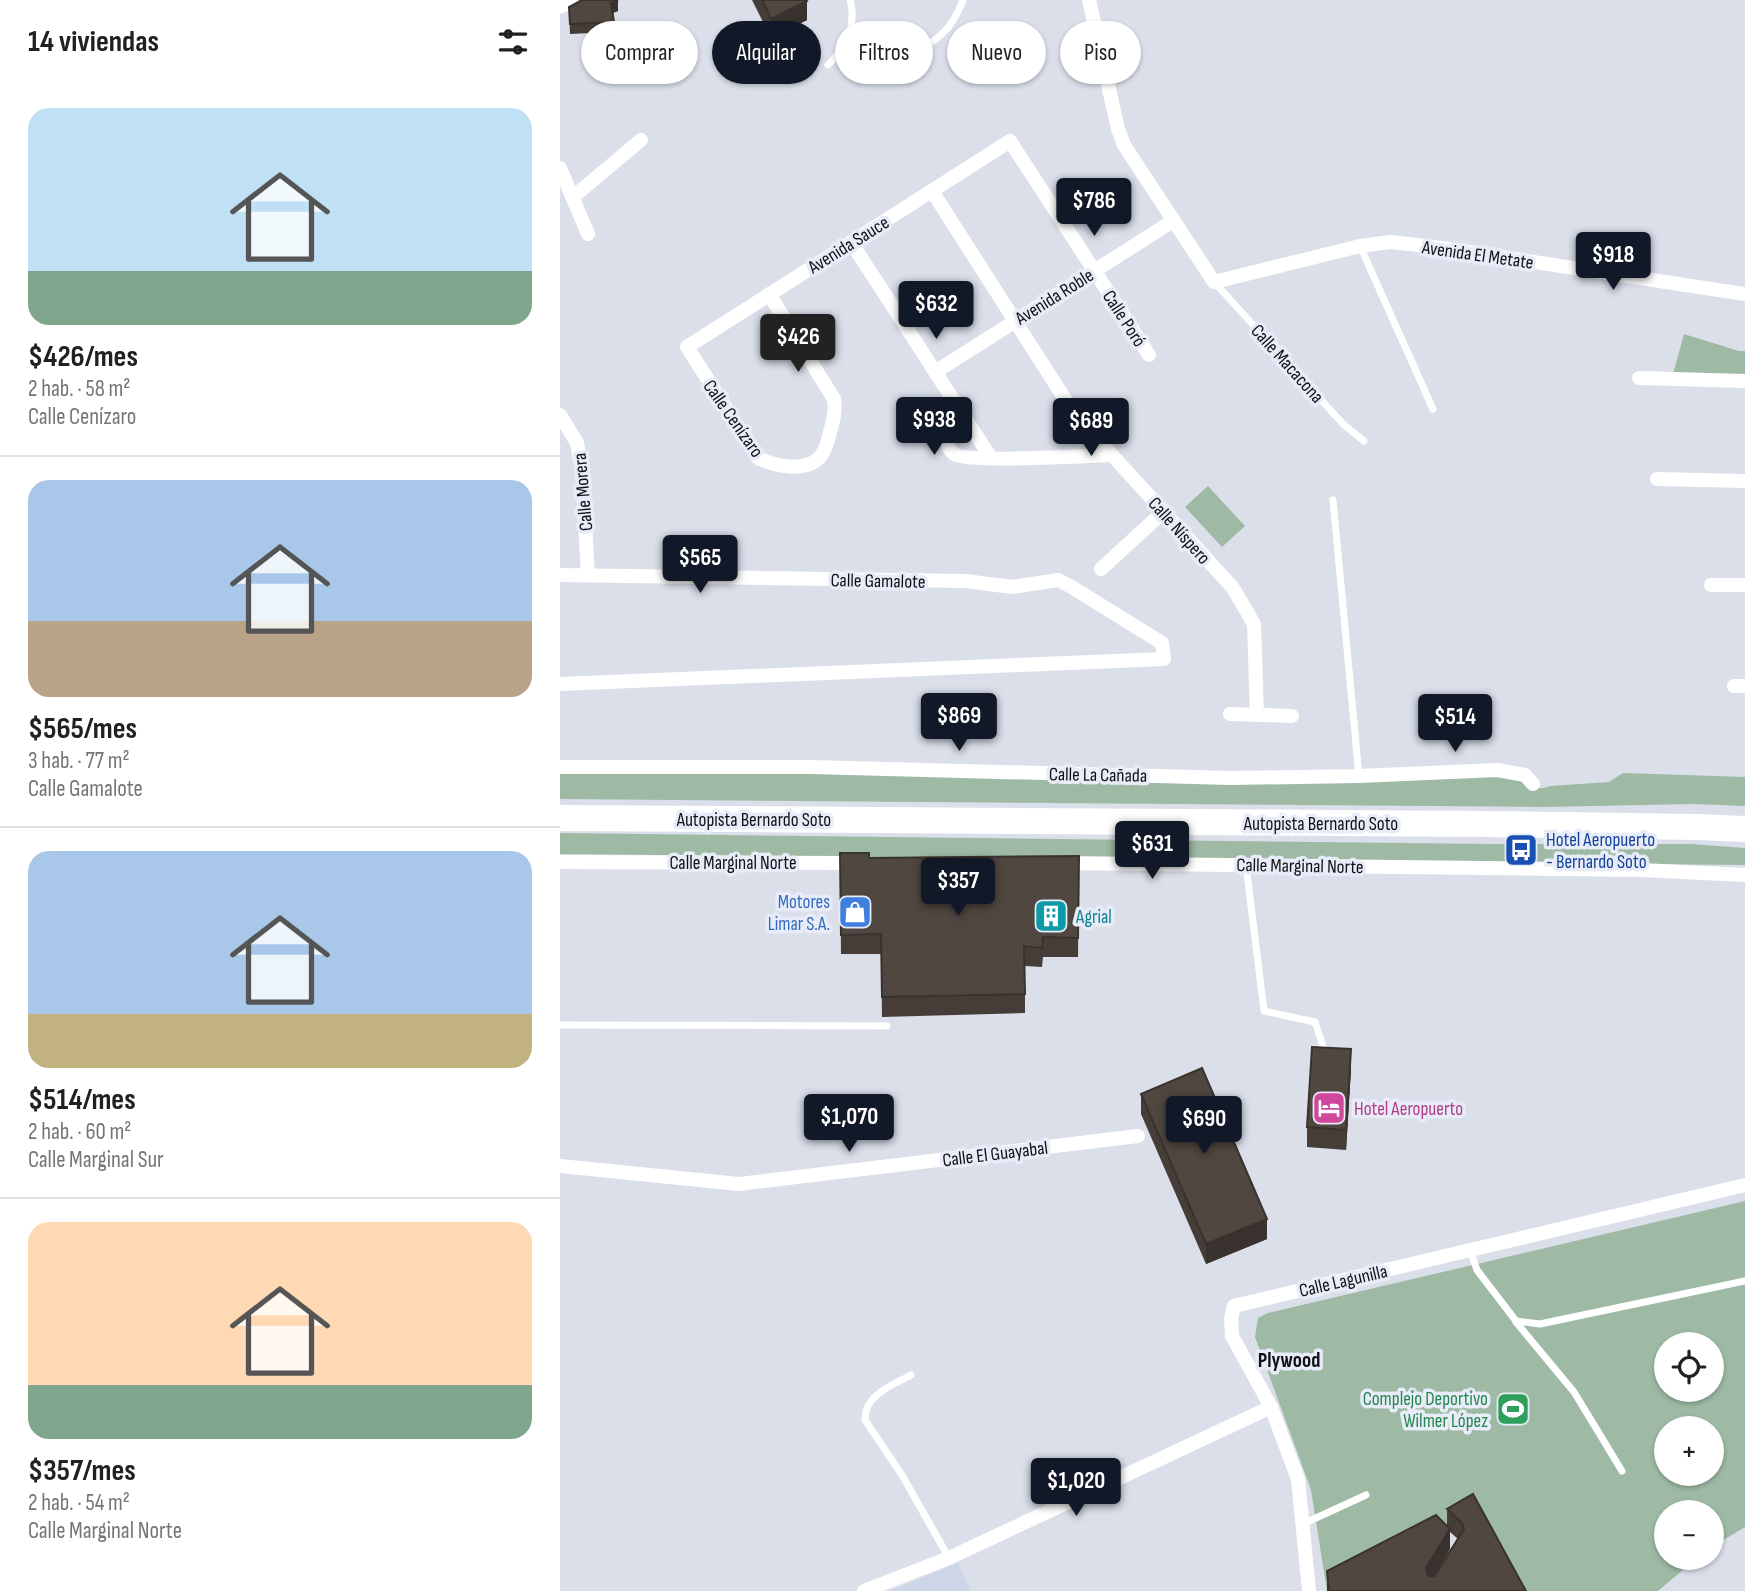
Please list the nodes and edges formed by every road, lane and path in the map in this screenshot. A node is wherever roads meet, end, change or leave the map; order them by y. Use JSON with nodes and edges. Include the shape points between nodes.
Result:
{"nodes":[{"id":1,"x":569,"y":0,"type":"edge"},
{"id":2,"x":850,"y":0,"type":"edge"},
{"id":3,"x":963,"y":0,"type":"edge"},
{"id":4,"x":1089,"y":0,"type":"edge"},
{"id":5,"x":560,"y":5,"type":"edge"},
{"id":6,"x":933,"y":41,"type":"edge"},
{"id":7,"x":828,"y":65,"type":"dead end"},
{"id":8,"x":641,"y":140,"type":"dead end"},
{"id":9,"x":1010,"y":141,"type":"joint"},
{"id":10,"x":560,"y":168,"type":"edge"},
{"id":11,"x":932,"y":191,"type":"junction"},
{"id":12,"x":573,"y":197,"type":"junction"},
{"id":13,"x":1174,"y":221,"type":"junction"},
{"id":14,"x":588,"y":234,"type":"dead end"},
{"id":15,"x":851,"y":242,"type":"junction"},
{"id":16,"x":1360,"y":246,"type":"junction"},
{"id":17,"x":1094,"y":270,"type":"junction"},
{"id":18,"x":1214,"y":282,"type":"junction"},
{"id":19,"x":1745,"y":294,"type":"edge"},
{"id":20,"x":769,"y":295,"type":"junction"},
{"id":21,"x":1014,"y":321,"type":"junction"},
{"id":22,"x":687,"y":347,"type":"joint"},
{"id":23,"x":1149,"y":355,"type":"dead end"},
{"id":24,"x":935,"y":372,"type":"junction"},
{"id":25,"x":1639,"y":378,"type":"dead end"},
{"id":26,"x":1745,"y":381,"type":"edge"},
{"id":27,"x":955,"y":403,"type":"junction"},
{"id":28,"x":1433,"y":409,"type":"dead end"},
{"id":29,"x":560,"y":415,"type":"edge"},
{"id":30,"x":1364,"y":441,"type":"dead end"},
{"id":31,"x":1112,"y":455,"type":"junction"},
{"id":32,"x":991,"y":458,"type":"junction"},
{"id":33,"x":1657,"y":479,"type":"dead end"},
{"id":34,"x":1745,"y":481,"type":"edge"},
{"id":35,"x":1333,"y":500,"type":"dead end"},
{"id":36,"x":1163,"y":512,"type":"junction"},
{"id":37,"x":1101,"y":569,"type":"dead end"},
{"id":38,"x":560,"y":575,"type":"edge"},
{"id":39,"x":588,"y":575,"type":"junction"},
{"id":40,"x":1711,"y":584,"type":"dead end"},
{"id":41,"x":1745,"y":584,"type":"edge"},
{"id":42,"x":560,"y":684,"type":"edge"},
{"id":43,"x":1230,"y":714,"type":"dead end"},
{"id":44,"x":1257,"y":715,"type":"junction"},
{"id":45,"x":1292,"y":716,"type":"dead end"},
{"id":46,"x":560,"y":767,"type":"edge"},
{"id":47,"x":1359,"y":776,"type":"junction"},
{"id":48,"x":1532,"y":784,"type":"dead end"},
{"id":49,"x":560,"y":818,"type":"edge"},
{"id":50,"x":1745,"y":829,"type":"edge"},
{"id":51,"x":560,"y":862,"type":"edge"},
{"id":52,"x":865,"y":863,"type":"edge"},
{"id":53,"x":1046,"y":863,"type":"edge"},
{"id":54,"x":1246,"y":864,"type":"junction"},
{"id":55,"x":1745,"y":875,"type":"edge"},
{"id":56,"x":560,"y":1025,"type":"edge"},
{"id":57,"x":887,"y":1026,"type":"dead end"},
{"id":58,"x":1324,"y":1049,"type":"edge"},
{"id":59,"x":1138,"y":1136,"type":"dead end"},
{"id":60,"x":560,"y":1166,"type":"edge"},
{"id":61,"x":1745,"y":1185,"type":"edge"},
{"id":62,"x":1470,"y":1251,"type":"junction"},
{"id":63,"x":1745,"y":1281,"type":"edge"},
{"id":64,"x":1516,"y":1321,"type":"junction"},
{"id":65,"x":911,"y":1375,"type":"dead end"},
{"id":66,"x":1271,"y":1407,"type":"junction"},
{"id":67,"x":1622,"y":1471,"type":"dead end"},
{"id":68,"x":1366,"y":1495,"type":"dead end"},
{"id":69,"x":1303,"y":1524,"type":"junction"},
{"id":70,"x":949,"y":1558,"type":"junction"},
{"id":71,"x":864,"y":1591,"type":"edge"},
{"id":72,"x":1309,"y":1591,"type":"edge"}],
"edges":[{"from":1,"to":5,"type":"main road"},
{"from":2,"to":7,"type":"lane","via":[[850,30]]},
{"from":3,"to":6,"type":"lane","via":[[947,31]]},
{"from":4,"to":13,"type":"street","via":[[1124,145]]},
{"from":8,"to":12,"type":"street"},
{"from":9,"to":11,"type":"street","name":"Avenida Sauce"},
{"from":9,"to":17,"type":"street","name":"Calle Poró"},
{"from":10,"to":12,"type":"street"},
{"from":11,"to":15,"type":"street","name":"Avenida Sauce"},
{"from":11,"to":21,"type":"street","name":"Calle Níspero"},
{"from":12,"to":14,"type":"street"},
{"from":13,"to":17,"type":"street","name":"Avenida Roble"},
{"from":13,"to":18,"type":"street"},
{"from":15,"to":20,"type":"street","name":"Avenida Sauce"},
{"from":15,"to":24,"type":"street"},
{"from":16,"to":18,"type":"street","name":"Avenida El Metate"},
{"from":16,"to":19,"type":"street","name":"Avenida El Metate","via":[[1390,242],[1428,246]]},
{"from":16,"to":28,"type":"lane"},
{"from":17,"to":21,"type":"street","name":"Avenida Roble"},
{"from":17,"to":23,"type":"street","name":"Calle Poró"},
{"from":18,"to":30,"type":"lane","name":"Calle Macacona","via":[[1344,425]]},
{"from":20,"to":22,"type":"street","name":"Avenida Sauce"},
{"from":20,"to":22,"type":"street","name":"Calle Cenízaro","via":[[834,399],[825,449],[818,459],[787,466],[758,458]]},
{"from":21,"to":24,"type":"street","name":"Avenida Roble"},
{"from":21,"to":31,"type":"street","name":"Calle Níspero","via":[[1070,407]]},
{"from":24,"to":27,"type":"street"},
{"from":25,"to":26,"type":"street"},
{"from":27,"to":32,"type":"street"},
{"from":27,"to":32,"type":"street","via":[[948,447],[954,455]]},
{"from":29,"to":39,"type":"street","name":"Calle Morera","via":[[577,443],[582,470]]},
{"from":31,"to":32,"type":"street"},
{"from":31,"to":36,"type":"street","name":"Calle Níspero"},
{"from":33,"to":34,"type":"street"},
{"from":35,"to":47,"type":"lane"},
{"from":36,"to":37,"type":"street"},
{"from":36,"to":44,"type":"street","name":"Calle Níspero","via":[[1233,588],[1254,624]]},
{"from":38,"to":39,"type":"street","name":"Calle Gamalote"},
{"from":39,"to":42,"type":"street","name":"Calle Gamalote","via":[[965,581],[1012,587],[1058,580],[1162,643],[1164,659]]},
{"from":40,"to":41,"type":"street"},
{"from":43,"to":44,"type":"street"},
{"from":44,"to":45,"type":"street"},
{"from":46,"to":47,"type":"street","name":"Calle La Cañada"},
{"from":47,"to":48,"type":"street","name":"Calle La Cañada","via":[[1497,770],[1525,775]]},
{"from":49,"to":50,"type":"highway","name":"Autopista Bernardo Soto"},
{"from":51,"to":52,"type":"street","name":"Calle Marginal Norte"},
{"from":53,"to":54,"type":"street","name":"Calle Marginal Norte"},
{"from":54,"to":55,"type":"street","name":"Calle Marginal Norte"},
{"from":54,"to":58,"type":"lane","via":[[1265,1011],[1315,1022]]},
{"from":56,"to":57,"type":"lane"},
{"from":59,"to":60,"type":"street","name":"Calle El Guayabal","via":[[739,1184]]},
{"from":61,"to":62,"type":"street","name":"Calle Lagunilla"},
{"from":62,"to":64,"type":"lane","via":[[1477,1270]]},
{"from":62,"to":66,"type":"street","name":"Calle Lagunilla","via":[[1234,1306],[1232,1336]]},
{"from":63,"to":64,"type":"lane","via":[[1540,1324]]},
{"from":64,"to":67,"type":"lane","via":[[1574,1392]]},
{"from":65,"to":70,"type":"lane","via":[[874,1397],[865,1410],[865,1420]]},
{"from":66,"to":69,"type":"street","name":"Calle Lagunilla","via":[[1298,1479]]},
{"from":66,"to":70,"type":"street"},
{"from":68,"to":69,"type":"lane"},
{"from":69,"to":72,"type":"street","name":"Calle Lagunilla"},
{"from":70,"to":71,"type":"street"}]}
